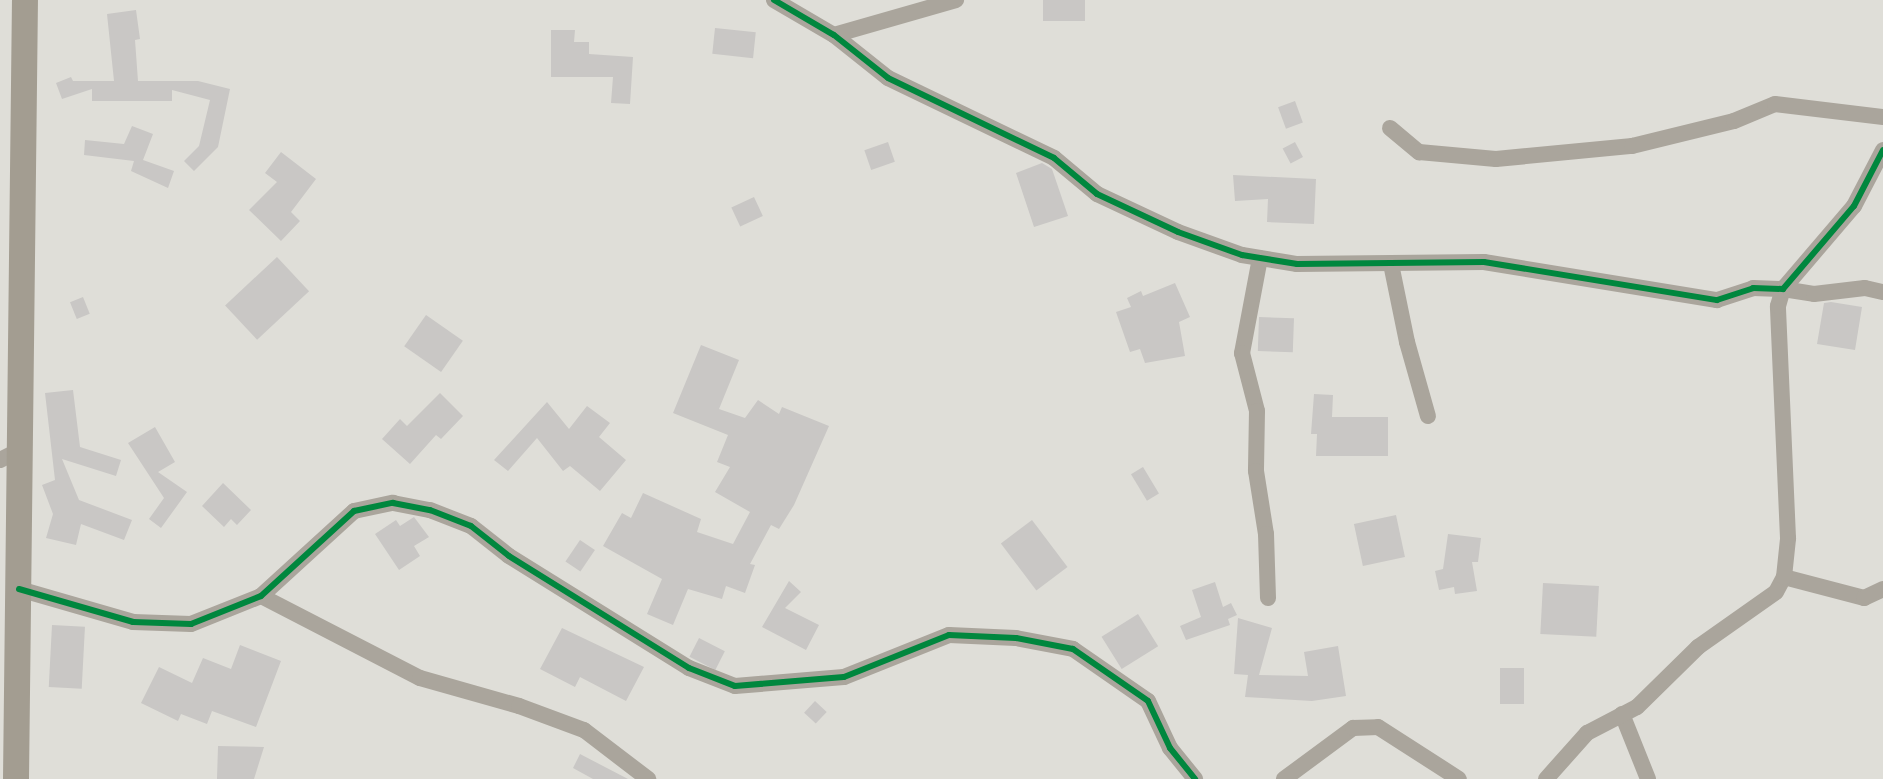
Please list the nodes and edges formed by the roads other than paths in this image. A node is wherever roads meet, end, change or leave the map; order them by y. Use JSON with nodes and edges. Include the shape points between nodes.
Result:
{"nodes":[{"id":1,"x":25,"y":0,"type":"edge"},
{"id":2,"x":774,"y":0,"type":"edge"},
{"id":3,"x":956,"y":0,"type":"edge"},
{"id":4,"x":834,"y":35,"type":"junction"},
{"id":5,"x":1883,"y":118,"type":"edge"},
{"id":6,"x":1390,"y":128,"type":"dead end"},
{"id":7,"x":1883,"y":150,"type":"edge"},
{"id":8,"x":1260,"y":258,"type":"junction"},
{"id":9,"x":1392,"y":264,"type":"junction"},
{"id":10,"x":1783,"y":289,"type":"junction"},
{"id":11,"x":1883,"y":292,"type":"edge"},
{"id":12,"x":1428,"y":416,"type":"dead end"},
{"id":13,"x":10,"y":455,"type":"edge"},
{"id":14,"x":1784,"y":577,"type":"junction"},
{"id":15,"x":19,"y":589,"type":"junction"},
{"id":16,"x":1883,"y":589,"type":"edge"},
{"id":17,"x":261,"y":596,"type":"junction"},
{"id":18,"x":1268,"y":598,"type":"dead end"},
{"id":19,"x":1622,"y":714,"type":"junction"},
{"id":20,"x":16,"y":779,"type":"edge"},
{"id":21,"x":648,"y":779,"type":"edge"},
{"id":22,"x":1195,"y":779,"type":"edge"},
{"id":23,"x":1284,"y":779,"type":"edge"},
{"id":24,"x":1459,"y":779,"type":"edge"},
{"id":25,"x":1546,"y":779,"type":"edge"},
{"id":26,"x":1648,"y":779,"type":"edge"}],
"edges":[{"from":1,"to":13,"type":"main road"},
{"from":2,"to":4,"type":"street"},
{"from":3,"to":4,"type":"street"},
{"from":4,"to":8,"type":"street","via":[[888,78],[1054,158],[1097,194],[1178,232]]},
{"from":5,"to":6,"type":"street","via":[[1775,104],[1734,121],[1632,146],[1496,159],[1419,152]]},
{"from":7,"to":10,"type":"street","via":[[1840,226]]},
{"from":8,"to":9,"type":"street","via":[[1296,264]]},
{"from":8,"to":18,"type":"street","via":[[1242,353],[1257,411],[1256,471],[1266,534]]},
{"from":9,"to":10,"type":"street","via":[[1484,262],[1718,300],[1753,288]]},
{"from":9,"to":12,"type":"street","via":[[1407,342]]},
{"from":10,"to":11,"type":"street","via":[[1814,294],[1865,288]]},
{"from":10,"to":14,"type":"street","via":[[1778,306],[1788,538]]},
{"from":13,"to":15,"type":"main road"},
{"from":14,"to":16,"type":"street","via":[[1864,598]]},
{"from":14,"to":19,"type":"street","via":[[1776,592],[1698,647],[1637,707]]},
{"from":15,"to":17,"type":"street","via":[[133,622],[170,625],[210,618]]},
{"from":15,"to":20,"type":"main road"},
{"from":17,"to":21,"type":"street","via":[[420,678],[519,706],[584,730]]},
{"from":17,"to":22,"type":"street","via":[[354,511],[393,503],[430,510],[471,526],[509,556],[689,668],[735,686],[844,676],[949,635],[1016,638],[1073,648],[1148,702],[1170,748]]},
{"from":19,"to":25,"type":"street","via":[[1587,733]]},
{"from":19,"to":26,"type":"street"},
{"from":23,"to":24,"type":"street","via":[[1353,728],[1378,727]]}]}
